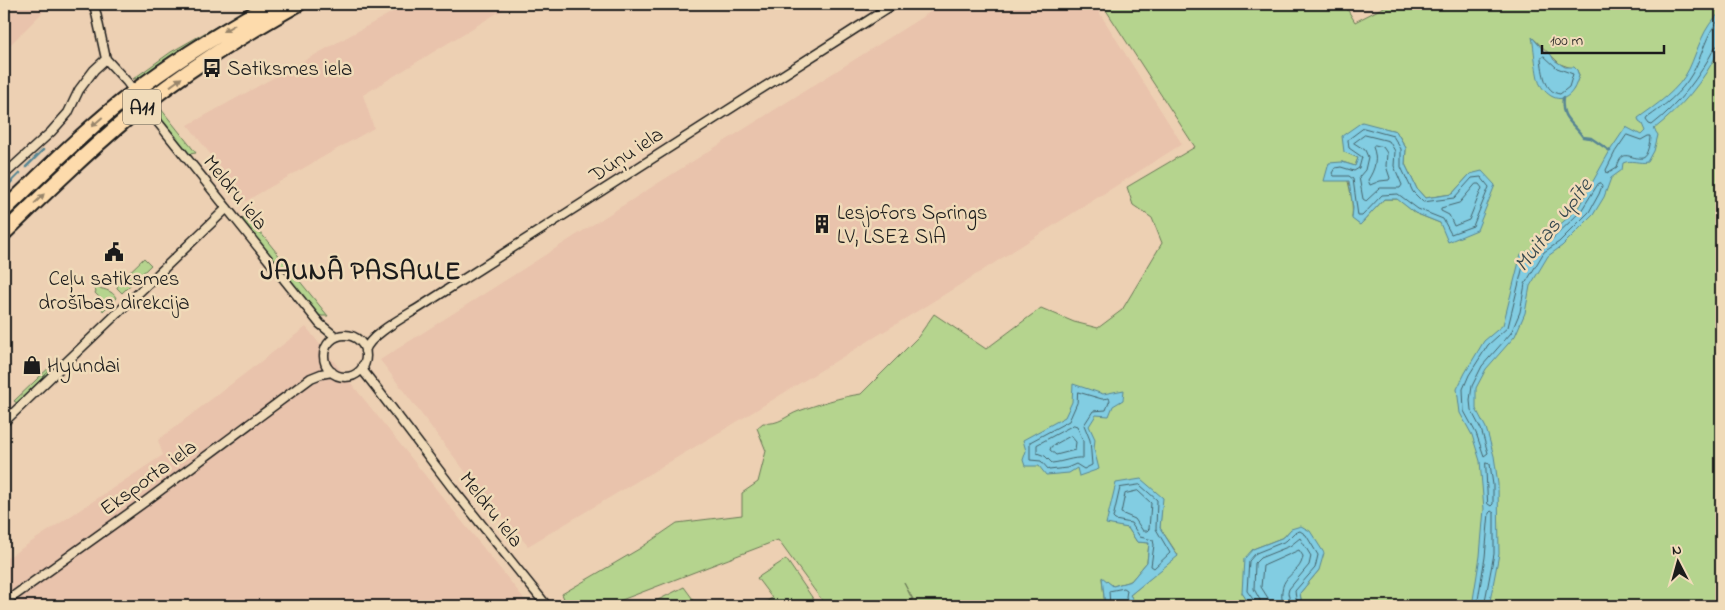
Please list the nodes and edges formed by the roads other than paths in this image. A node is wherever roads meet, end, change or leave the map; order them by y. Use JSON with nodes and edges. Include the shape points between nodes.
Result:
{"nodes":[{"id":1,"x":94,"y":4,"type":"edge"},
{"id":2,"x":271,"y":4,"type":"edge"},
{"id":3,"x":298,"y":4,"type":"edge"},
{"id":4,"x":894,"y":4,"type":"edge"},
{"id":5,"x":106,"y":59,"type":"junction"},
{"id":6,"x":134,"y":92,"type":"junction"},
{"id":7,"x":144,"y":105,"type":"junction"},
{"id":8,"x":4,"y":175,"type":"edge"},
{"id":9,"x":227,"y":208,"type":"junction"},
{"id":10,"x":4,"y":210,"type":"edge"},
{"id":11,"x":4,"y":233,"type":"edge"},
{"id":12,"x":320,"y":324,"type":"junction"},
{"id":13,"x":378,"y":335,"type":"junction"},
{"id":14,"x":336,"y":337,"type":"junction"},
{"id":15,"x":357,"y":339,"type":"junction"},
{"id":16,"x":327,"y":346,"type":"junction"},
{"id":17,"x":365,"y":351,"type":"junction"},
{"id":18,"x":324,"y":358,"type":"junction"},
{"id":19,"x":363,"y":365,"type":"junction"},
{"id":20,"x":332,"y":372,"type":"junction"},
{"id":21,"x":354,"y":375,"type":"junction"},
{"id":22,"x":311,"y":378,"type":"junction"},
{"id":23,"x":375,"y":386,"type":"junction"},
{"id":24,"x":4,"y":422,"type":"edge"},
{"id":25,"x":4,"y":603,"type":"edge"},
{"id":26,"x":547,"y":606,"type":"edge"}],
"edges":[{"from":1,"to":5,"type":"street"},
{"from":2,"to":6,"type":"highway","number":"A11","one_way":true,"via":[[222,32]]},
{"from":7,"to":3,"type":"highway","number":"A11","one_way":true,"via":[[208,59]]},
{"from":4,"to":13,"type":"street","name":"Dūņu iela"},
{"from":5,"to":6,"type":"street","name":"Meldru iela"},
{"from":5,"to":8,"type":"street","via":[[79,90],[68,113],[52,132]]},
{"from":6,"to":7,"type":"street","name":"Meldru iela"},
{"from":6,"to":10,"type":"highway","number":"A11","one_way":true,"via":[[77,140]]},
{"from":7,"to":9,"type":"street","name":"Meldru iela"},
{"from":11,"to":7,"type":"highway","number":"A11","one_way":true,"via":[[83,157]]},
{"from":9,"to":12,"type":"street","name":"Meldru iela"},
{"from":9,"to":24,"type":"street"},
{"from":12,"to":14,"type":"street","name":"Meldru iela"},
{"from":12,"to":16,"type":"street","name":"Meldru iela"},
{"from":13,"to":15,"type":"street","name":"Dūņu iela"},
{"from":13,"to":17,"type":"street","name":"Dūņu iela","via":[[366,345]]},
{"from":14,"to":15,"type":"street","via":[[346,335]]},
{"from":14,"to":16,"type":"street"},
{"from":15,"to":17,"type":"street"},
{"from":16,"to":18,"type":"street"},
{"from":17,"to":19,"type":"street"},
{"from":18,"to":20,"type":"street"},
{"from":18,"to":22,"type":"street","name":"Eksporta iela"},
{"from":19,"to":21,"type":"street"},
{"from":19,"to":23,"type":"street","name":"Meldru iela","via":[[364,372]]},
{"from":20,"to":21,"type":"street","name":"Meldru iela","via":[[344,377]]},
{"from":20,"to":22,"type":"street","name":"Eksporta iela"},
{"from":21,"to":23,"type":"street","name":"Meldru iela","via":[[362,376]]},
{"from":22,"to":25,"type":"street","name":"Eksporta iela"},
{"from":23,"to":26,"type":"street","name":"Meldru iela"}]}
